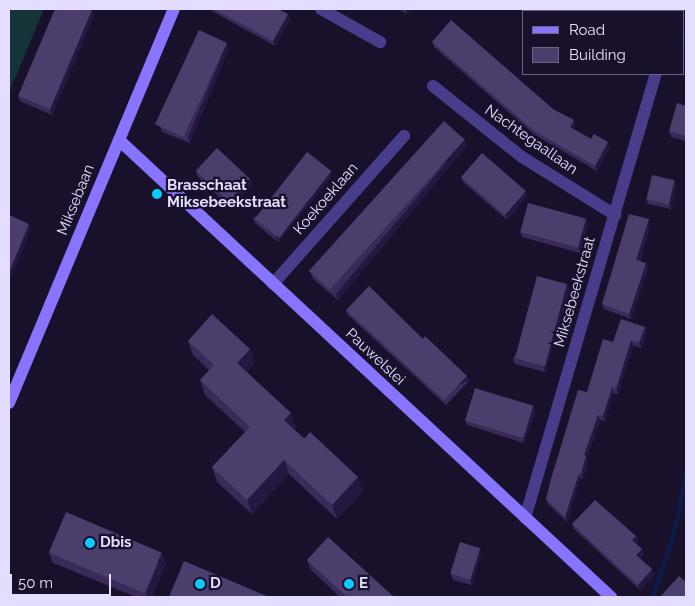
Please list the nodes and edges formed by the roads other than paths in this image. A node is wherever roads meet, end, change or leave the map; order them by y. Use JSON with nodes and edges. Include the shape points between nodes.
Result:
{"nodes":[{"id":1,"x":174,"y":9,"type":"edge"},
{"id":2,"x":321,"y":9,"type":"edge"},
{"id":3,"x":380,"y":42,"type":"dead end"},
{"id":4,"x":656,"y":75,"type":"edge"},
{"id":5,"x":433,"y":86,"type":"dead end"},
{"id":6,"x":404,"y":136,"type":"dead end"},
{"id":7,"x":119,"y":140,"type":"junction"},
{"id":8,"x":615,"y":215,"type":"junction"},
{"id":9,"x":273,"y":284,"type":"junction"},
{"id":10,"x":9,"y":403,"type":"edge"},
{"id":11,"x":525,"y":518,"type":"junction"},
{"id":12,"x":611,"y":597,"type":"edge"}],
"edges":[{"from":1,"to":7,"type":"street","name":"Miksebaan"},
{"from":2,"to":3,"type":"street"},
{"from":4,"to":8,"type":"street","name":"Miksebeekstraat"},
{"from":5,"to":8,"type":"street","name":"Nachtegaallaan","via":[[522,157]]},
{"from":6,"to":9,"type":"street","name":"Koekoeklaan"},
{"from":7,"to":9,"type":"street","name":"Pauwelslei"},
{"from":7,"to":10,"type":"street","name":"Miksebaan"},
{"from":8,"to":11,"type":"street","name":"Miksebeekstraat"},
{"from":9,"to":11,"type":"street","name":"Pauwelslei"},
{"from":11,"to":12,"type":"street","name":"Pauwelslei"}]}
